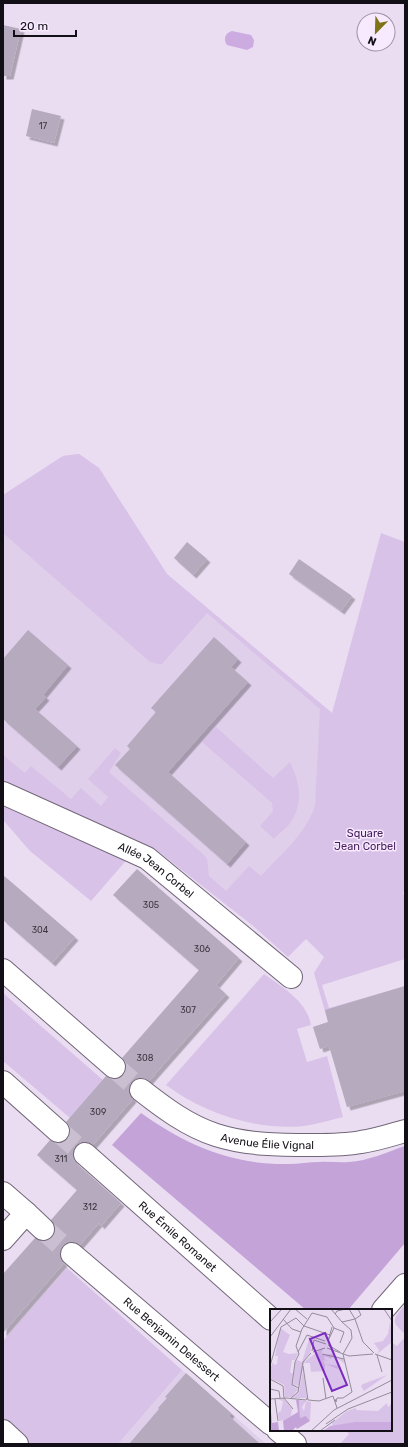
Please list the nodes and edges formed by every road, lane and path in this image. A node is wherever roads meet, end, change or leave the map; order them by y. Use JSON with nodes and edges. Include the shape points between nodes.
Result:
{"nodes":[{"id":1,"x":3,"y":792,"type":"edge"},
{"id":2,"x":3,"y":970,"type":"edge"},
{"id":3,"x":291,"y":977,"type":"dead end"},
{"id":4,"x":114,"y":1067,"type":"tunnel mouth"},
{"id":5,"x":3,"y":1082,"type":"edge"},
{"id":6,"x":141,"y":1090,"type":"tunnel mouth"},
{"id":7,"x":58,"y":1131,"type":"tunnel mouth"},
{"id":8,"x":405,"y":1131,"type":"edge"},
{"id":9,"x":85,"y":1154,"type":"tunnel mouth"},
{"id":10,"x":3,"y":1193,"type":"edge"},
{"id":11,"x":26,"y":1213,"type":"junction"},
{"id":12,"x":43,"y":1228,"type":"tunnel mouth"},
{"id":13,"x":3,"y":1239,"type":"edge"},
{"id":14,"x":72,"y":1254,"type":"tunnel mouth"},
{"id":15,"x":405,"y":1285,"type":"edge"},
{"id":16,"x":384,"y":1309,"type":"edge"},
{"id":17,"x":270,"y":1318,"type":"edge"},
{"id":18,"x":270,"y":1423,"type":"edge"},
{"id":19,"x":3,"y":1431,"type":"edge"},
{"id":20,"x":279,"y":1431,"type":"edge"},
{"id":21,"x":17,"y":1444,"type":"edge"},
{"id":22,"x":295,"y":1444,"type":"edge"}],
"edges":[{"from":1,"to":3,"type":"street","name":"Allée Jean Corbel","via":[[147,858]]},
{"from":2,"to":4,"type":"street"},
{"from":5,"to":7,"type":"street"},
{"from":6,"to":8,"type":"street","name":"Avenue Élie Vignal","via":[[190,1124],[216,1135],[244,1141],[277,1145],[340,1144],[361,1142]]},
{"from":9,"to":17,"type":"street","name":"Rue Émile Romanet"},
{"from":10,"to":11,"type":"street"},
{"from":11,"to":12,"type":"street"},
{"from":11,"to":13,"type":"street"},
{"from":14,"to":18,"type":"street","name":"Rue Benjamin Delessert"},
{"from":15,"to":16,"type":"street"},
{"from":19,"to":21,"type":"street"},
{"from":20,"to":22,"type":"street"}]}
